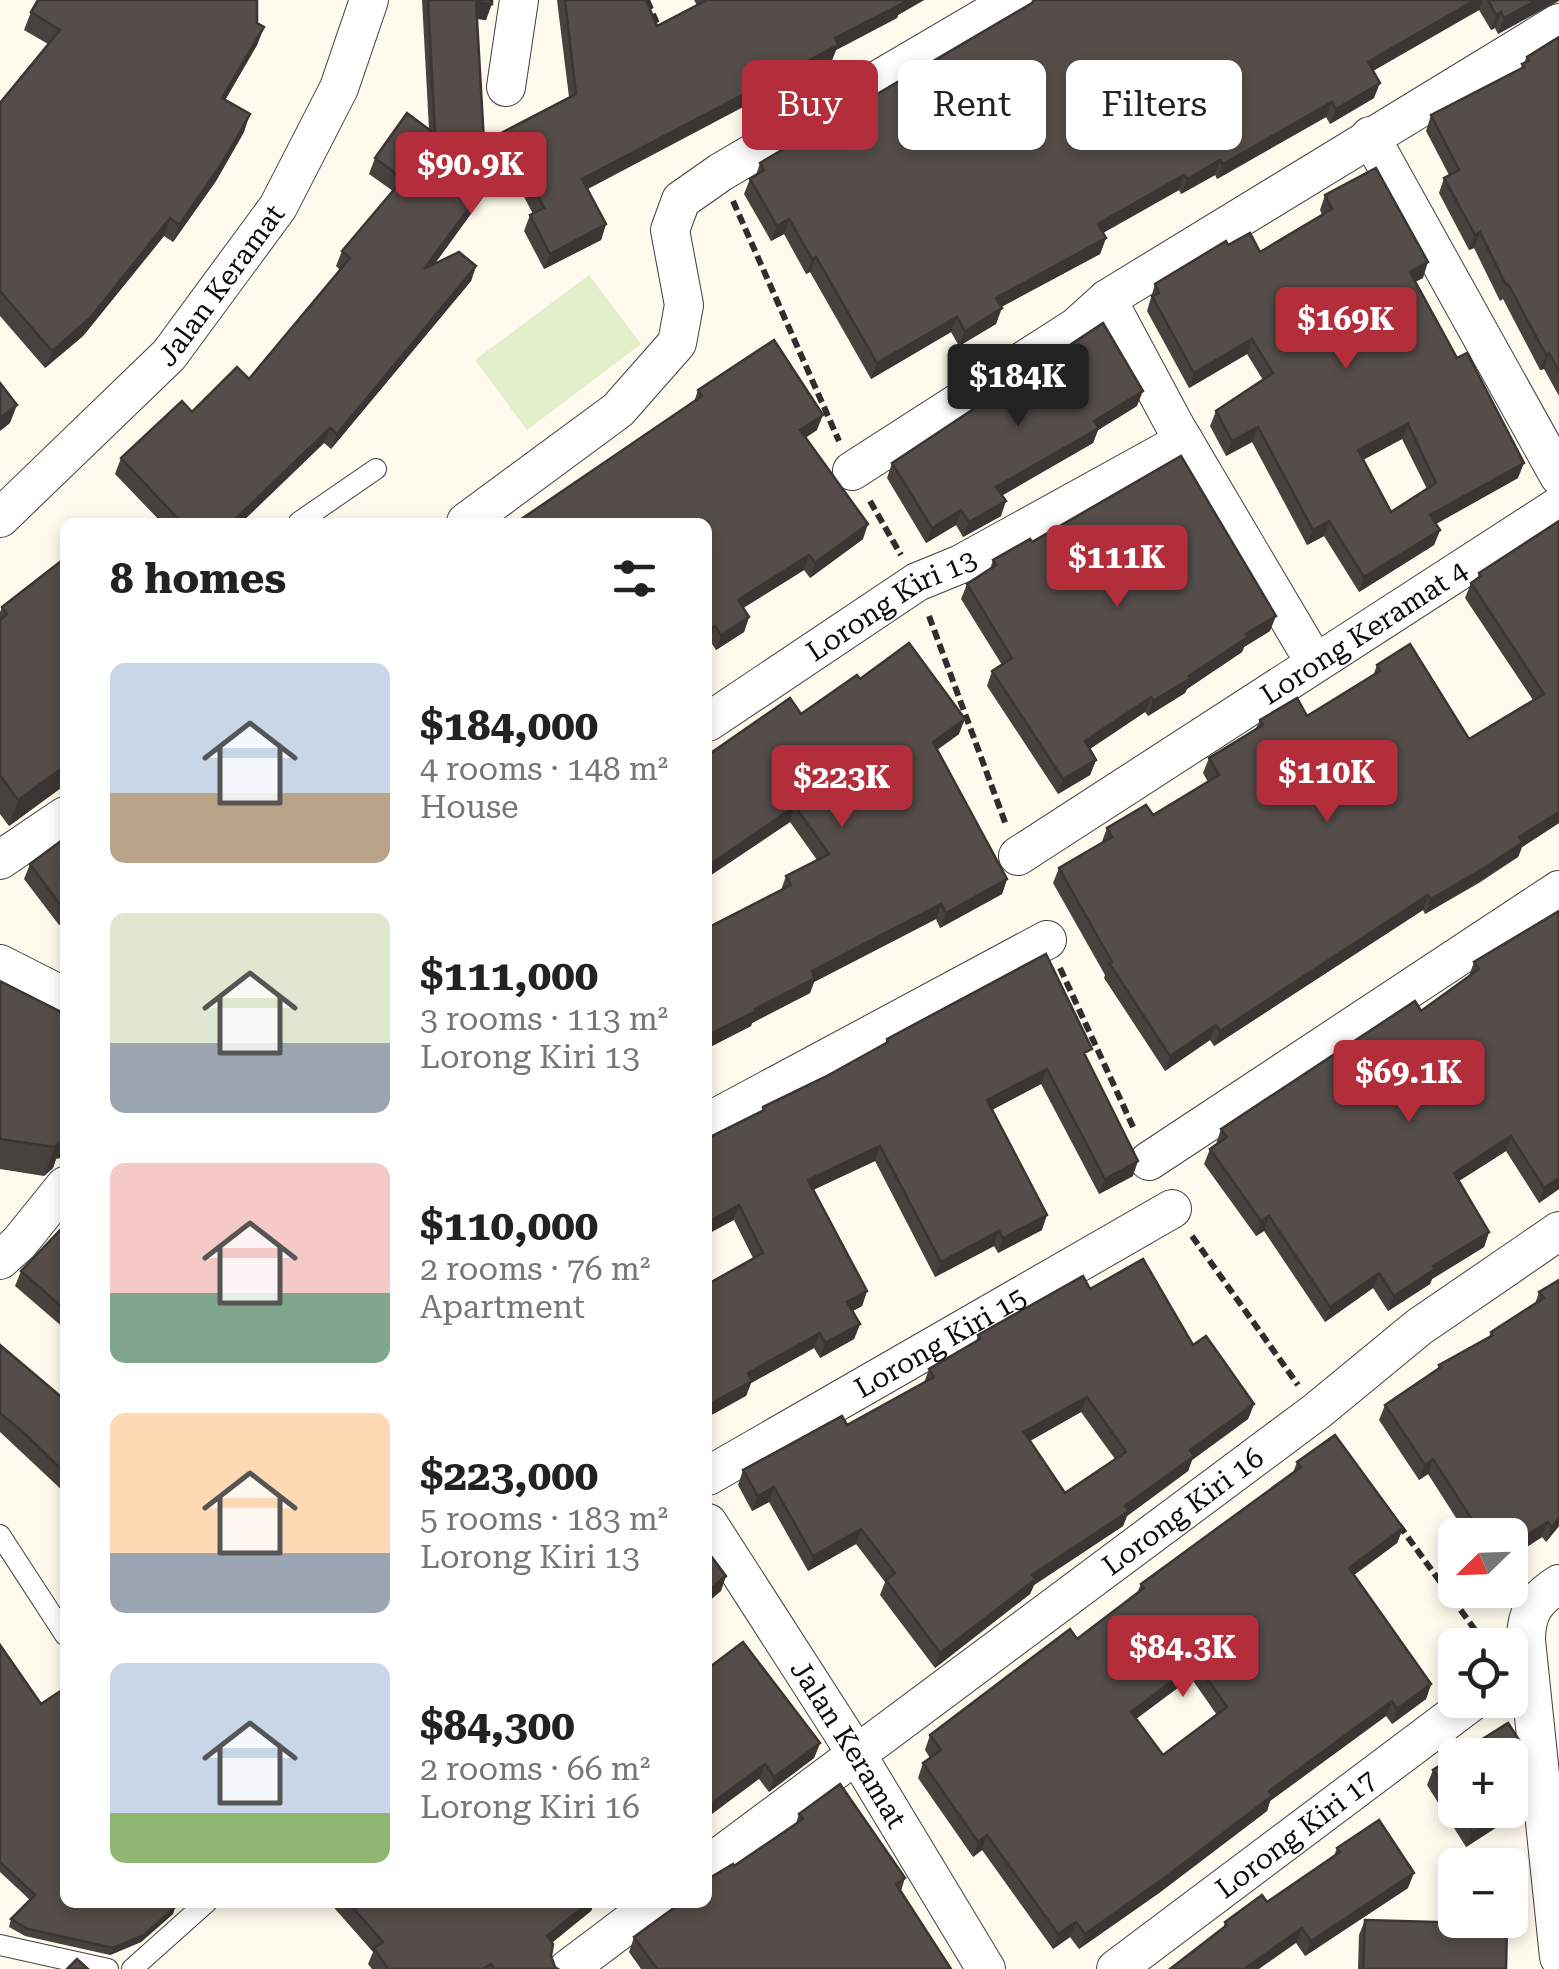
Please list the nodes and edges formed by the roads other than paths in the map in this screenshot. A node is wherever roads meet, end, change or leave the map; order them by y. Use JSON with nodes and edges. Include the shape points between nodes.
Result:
{"nodes":[{"id":1,"x":369,"y":0,"type":"edge"},
{"id":2,"x":519,"y":0,"type":"edge"},
{"id":3,"x":1014,"y":0,"type":"edge"},
{"id":4,"x":1559,"y":23,"type":"edge"},
{"id":5,"x":506,"y":87,"type":"dead end"},
{"id":6,"x":1370,"y":136,"type":"junction"},
{"id":7,"x":1107,"y":299,"type":"junction"},
{"id":8,"x":1184,"y":441,"type":"junction"},
{"id":9,"x":376,"y":469,"type":"dead end"},
{"id":10,"x":852,"y":471,"type":"dead end"},
{"id":11,"x":1559,"y":476,"type":"edge"},
{"id":12,"x":1559,"y":506,"type":"edge"},
{"id":13,"x":0,"y":518,"type":"edge"},
{"id":14,"x":305,"y":518,"type":"edge"},
{"id":15,"x":471,"y":518,"type":"edge"},
{"id":16,"x":1314,"y":663,"type":"junction"},
{"id":17,"x":712,"y":719,"type":"edge"},
{"id":18,"x":60,"y":819,"type":"edge"},
{"id":19,"x":1018,"y":856,"type":"dead end"},
{"id":20,"x":0,"y":860,"type":"edge"},
{"id":21,"x":1559,"y":890,"type":"edge"},
{"id":22,"x":1047,"y":940,"type":"dead end"},
{"id":23,"x":0,"y":964,"type":"edge"},
{"id":24,"x":60,"y":994,"type":"edge"},
{"id":25,"x":712,"y":1120,"type":"edge"},
{"id":26,"x":1149,"y":1161,"type":"dead end"},
{"id":27,"x":60,"y":1192,"type":"edge"},
{"id":28,"x":1172,"y":1209,"type":"dead end"},
{"id":29,"x":1559,"y":1231,"type":"edge"},
{"id":30,"x":0,"y":1260,"type":"edge"},
{"id":31,"x":712,"y":1474,"type":"edge"},
{"id":32,"x":712,"y":1528,"type":"edge"},
{"id":33,"x":0,"y":1535,"type":"edge"},
{"id":34,"x":1559,"y":1584,"type":"edge"},
{"id":35,"x":60,"y":1626,"type":"edge"},
{"id":36,"x":1525,"y":1628,"type":"edge"},
{"id":37,"x":1450,"y":1718,"type":"edge"},
{"id":38,"x":1526,"y":1718,"type":"edge"},
{"id":39,"x":856,"y":1755,"type":"junction"},
{"id":40,"x":712,"y":1863,"type":"edge"},
{"id":41,"x":200,"y":1908,"type":"edge"},
{"id":42,"x":650,"y":1908,"type":"edge"},
{"id":43,"x":0,"y":1945,"type":"edge"},
{"id":44,"x":1559,"y":1958,"type":"edge"},
{"id":45,"x":108,"y":1969,"type":"edge"},
{"id":46,"x":132,"y":1969,"type":"edge"},
{"id":47,"x":568,"y":1969,"type":"edge"},
{"id":48,"x":986,"y":1969,"type":"edge"},
{"id":49,"x":1116,"y":1969,"type":"edge"}],
"edges":[{"from":1,"to":13,"type":"street","name":"Jalan Keramat","via":[[339,88],[278,207],[168,355]]},
{"from":2,"to":5,"type":"street"},
{"from":3,"to":15,"type":"street","via":[[680,200],[670,230],[684,306],[677,343],[618,410]]},
{"from":4,"to":6,"type":"street"},
{"from":6,"to":7,"type":"street"},
{"from":6,"to":11,"type":"street"},
{"from":7,"to":8,"type":"street"},
{"from":7,"to":10,"type":"street","via":[[1076,327]]},
{"from":8,"to":16,"type":"street"},
{"from":8,"to":17,"type":"street","name":"Lorong Kiri 13","via":[[962,564],[916,582]]},
{"from":9,"to":14,"type":"lane"},
{"from":12,"to":16,"type":"street","name":"Lorong Keramat 4"},
{"from":16,"to":19,"type":"street","name":"Lorong Keramat 4"},
{"from":18,"to":20,"type":"street"},
{"from":21,"to":26,"type":"street"},
{"from":22,"to":25,"type":"street"},
{"from":23,"to":24,"type":"street"},
{"from":27,"to":30,"type":"street"},
{"from":28,"to":31,"type":"street","name":"Lorong Kiri 15"},
{"from":29,"to":39,"type":"street","name":"Lorong Kiri 16","via":[[1419,1326],[1316,1412]]},
{"from":32,"to":39,"type":"street","name":"Jalan Keramat"},
{"from":33,"to":35,"type":"lane"},
{"from":34,"to":36,"type":"street","via":[[1538,1598]]},
{"from":37,"to":49,"type":"street","name":"Lorong Kiri 17"},
{"from":38,"to":44,"type":"street"},
{"from":39,"to":40,"type":"street","name":"Lorong Kiri 16"},
{"from":39,"to":48,"type":"street","name":"Jalan Keramat"},
{"from":41,"to":46,"type":"lane"},
{"from":42,"to":47,"type":"street"},
{"from":43,"to":45,"type":"lane"}]}
